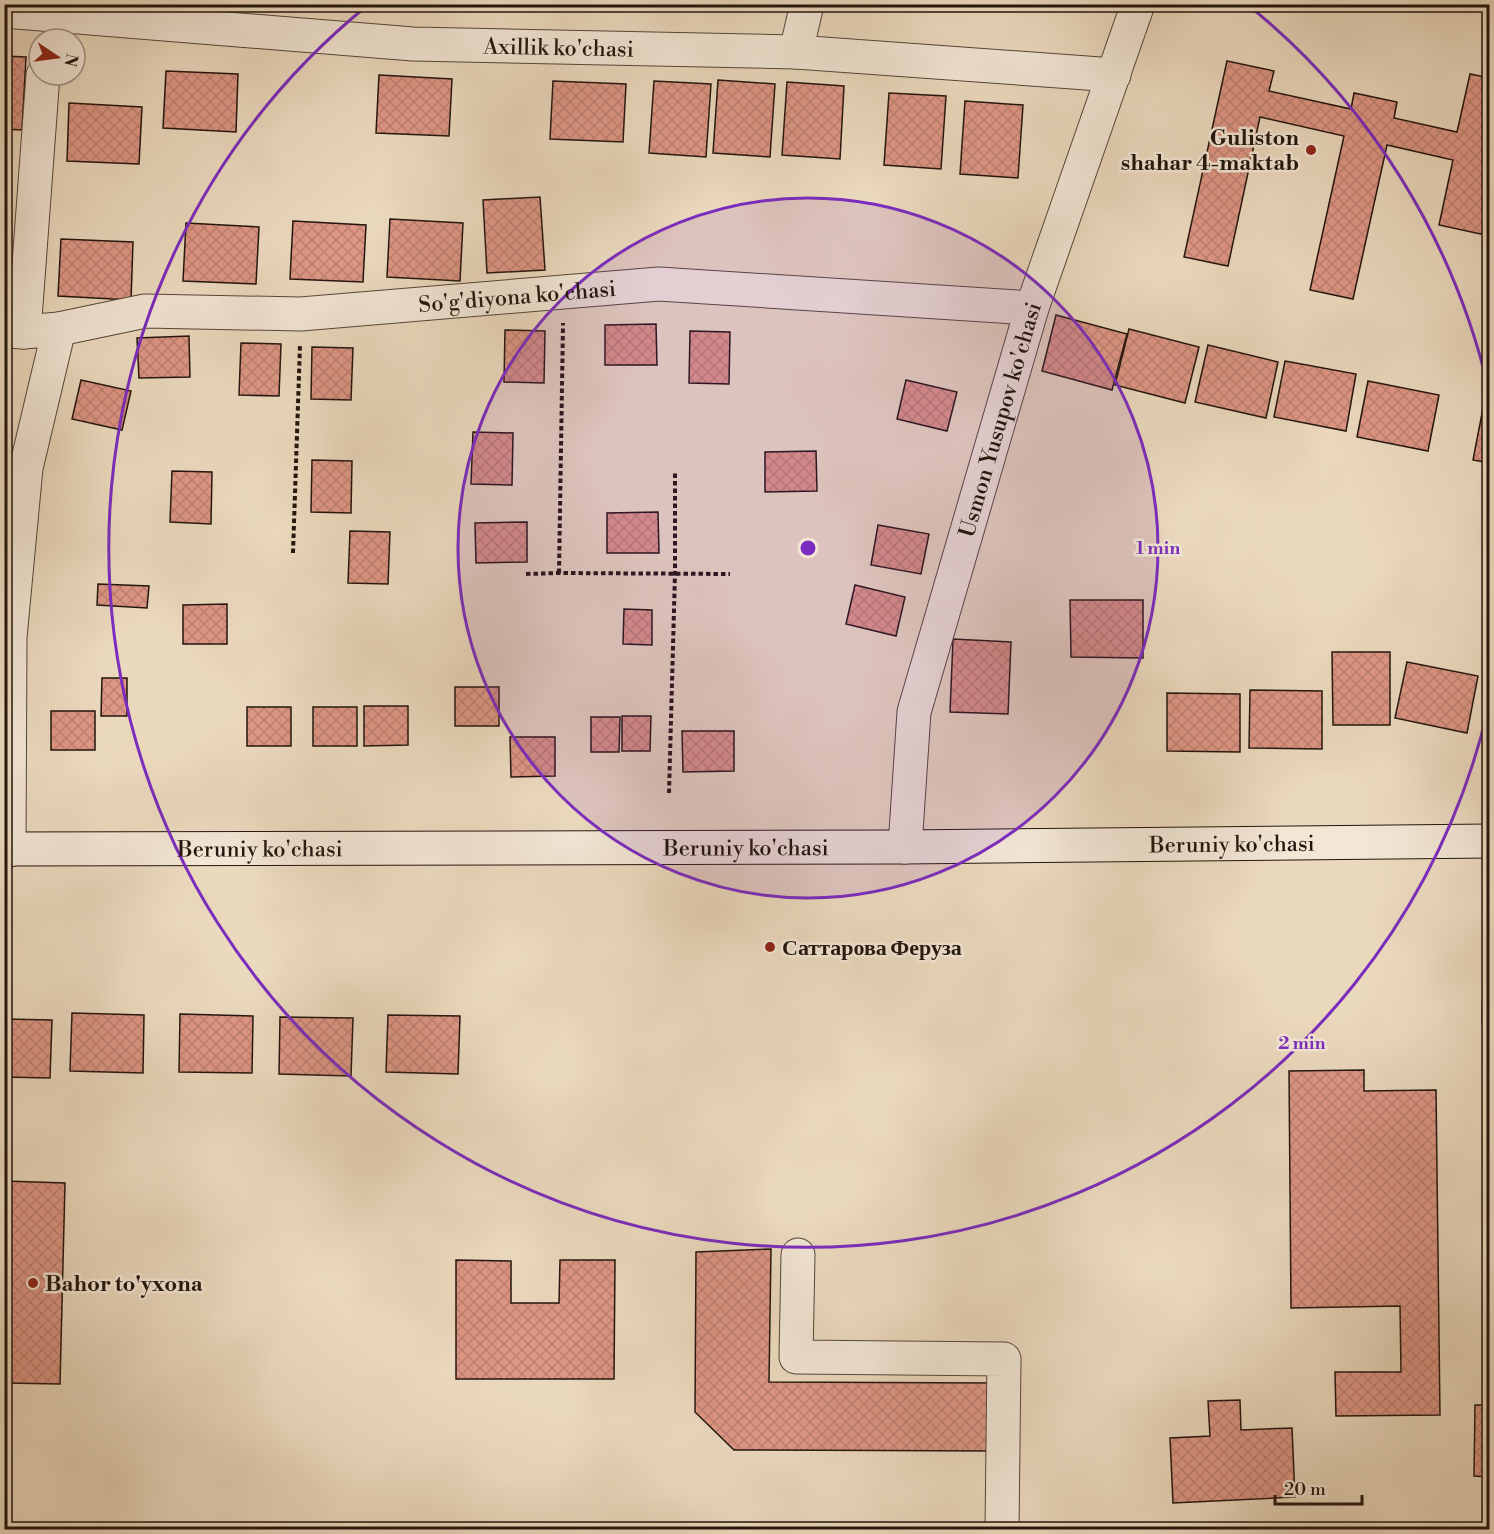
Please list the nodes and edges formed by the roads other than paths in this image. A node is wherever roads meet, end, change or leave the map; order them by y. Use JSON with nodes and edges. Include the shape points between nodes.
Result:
{"nodes":[{"id":1,"x":807,"y":4,"type":"edge"},
{"id":2,"x":1138,"y":4,"type":"edge"},
{"id":3,"x":4,"y":11,"type":"edge"},
{"id":4,"x":47,"y":26,"type":"edge"},
{"id":5,"x":796,"y":52,"type":"junction"},
{"id":6,"x":1114,"y":75,"type":"junction"},
{"id":7,"x":42,"y":87,"type":"edge"},
{"id":8,"x":1032,"y":308,"type":"junction"},
{"id":9,"x":59,"y":329,"type":"junction"},
{"id":10,"x":14,"y":331,"type":"edge"},
{"id":11,"x":1490,"y":841,"type":"edge"},
{"id":12,"x":905,"y":847,"type":"junction"},
{"id":13,"x":7,"y":849,"type":"edge"},
{"id":14,"x":798,"y":1255,"type":"dead end"},
{"id":15,"x":1002,"y":1530,"type":"edge"}],
"edges":[{"from":1,"to":5,"type":"street"},
{"from":2,"to":6,"type":"street","name":"Usmon Yusupov ko'chasi"},
{"from":3,"to":4,"type":"street","name":"Axillik ko'chasi"},
{"from":4,"to":5,"type":"street","name":"Axillik ko'chasi","via":[[413,44]]},
{"from":5,"to":6,"type":"street","name":"Axillik ko'chasi"},
{"from":6,"to":8,"type":"street","name":"Usmon Yusupov ko'chasi"},
{"from":7,"to":10,"type":"street"},
{"from":8,"to":9,"type":"street","name":"So'g'diyona ko'chasi","via":[[659,284],[301,314],[145,311]]},
{"from":8,"to":12,"type":"street","name":"Usmon Yusupov ko'chasi","via":[[914,712]]},
{"from":9,"to":10,"type":"street","name":"So'g'diyona ko'chasi"},
{"from":9,"to":13,"type":"street","via":[[26,468],[10,637]]},
{"from":11,"to":12,"type":"street","name":"Beruniy ko'chasi"},
{"from":12,"to":13,"type":"street","name":"Beruniy ko'chasi"},
{"from":14,"to":15,"type":"street","via":[[796,1357],[1004,1359]]}]}
